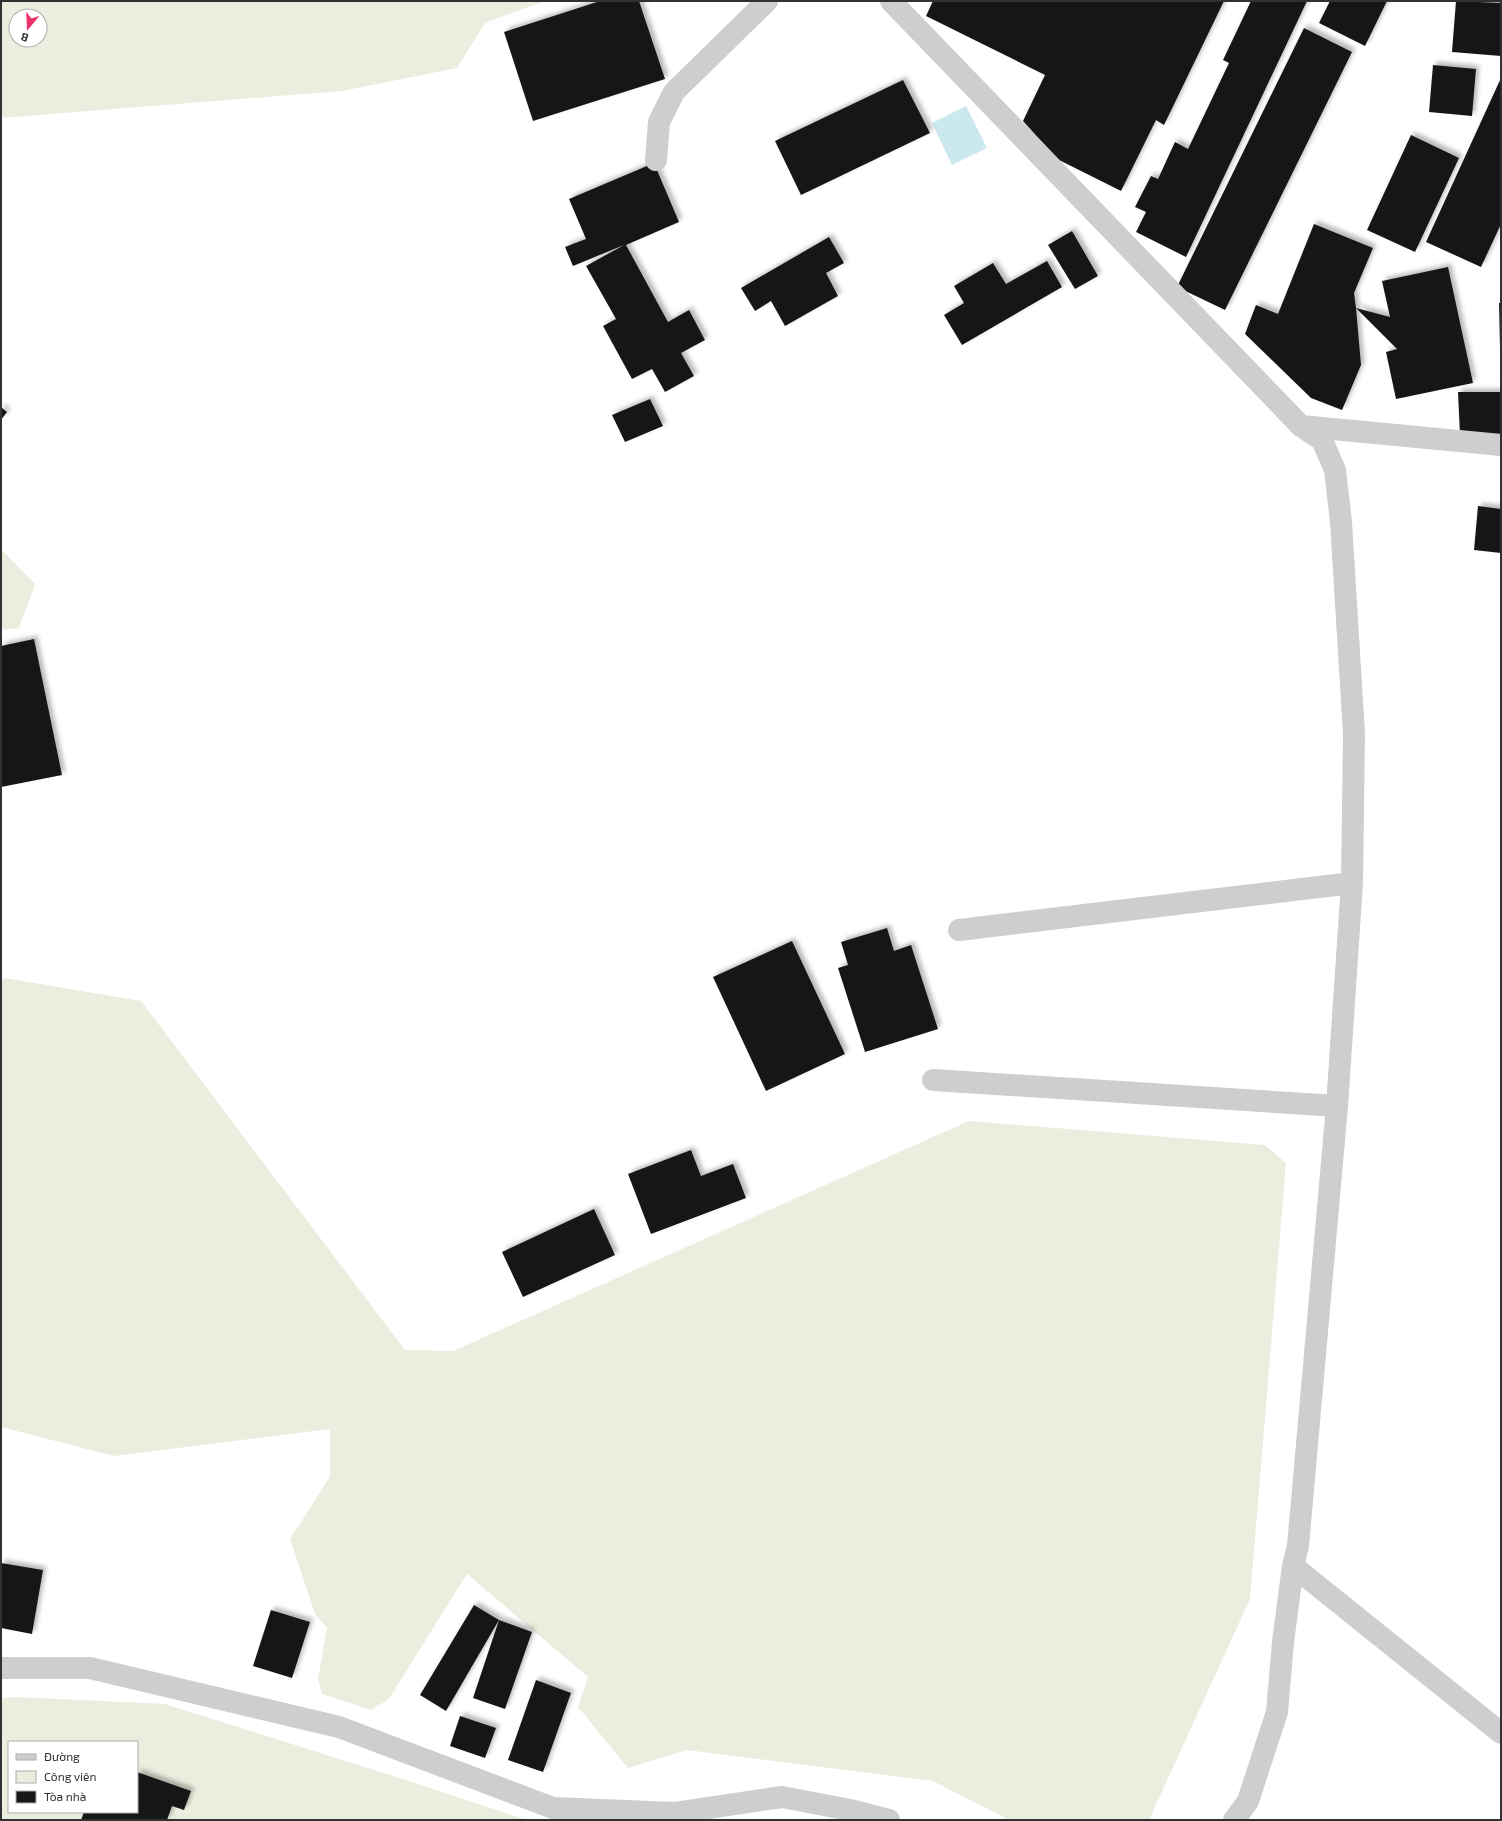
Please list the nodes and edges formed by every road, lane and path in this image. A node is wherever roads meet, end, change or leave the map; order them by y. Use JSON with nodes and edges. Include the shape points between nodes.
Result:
{"nodes":[{"id":1,"x":767,"y":1,"type":"edge"},
{"id":2,"x":891,"y":1,"type":"edge"},
{"id":3,"x":656,"y":160,"type":"dead end"},
{"id":4,"x":1301,"y":426,"type":"junction"},
{"id":5,"x":1501,"y":445,"type":"edge"},
{"id":6,"x":1352,"y":883,"type":"junction"},
{"id":7,"x":959,"y":930,"type":"dead end"},
{"id":8,"x":933,"y":1080,"type":"dead end"},
{"id":9,"x":1336,"y":1106,"type":"junction"},
{"id":10,"x":1293,"y":1566,"type":"junction"},
{"id":11,"x":1,"y":1668,"type":"edge"},
{"id":12,"x":1501,"y":1733,"type":"edge"},
{"id":13,"x":889,"y":1820,"type":"edge"},
{"id":14,"x":1234,"y":1820,"type":"edge"}],
"edges":[{"from":1,"to":3,"type":"street","via":[[674,92],[659,122]]},
{"from":2,"to":4,"type":"street"},
{"from":4,"to":5,"type":"street"},
{"from":4,"to":6,"type":"street","via":[[1322,440],[1335,470],[1354,734]]},
{"from":6,"to":7,"type":"street"},
{"from":6,"to":9,"type":"street"},
{"from":8,"to":9,"type":"street"},
{"from":9,"to":10,"type":"street","via":[[1298,1546]]},
{"from":10,"to":12,"type":"street"},
{"from":10,"to":14,"type":"street","via":[[1282,1642],[1277,1712],[1248,1801]]},
{"from":11,"to":13,"type":"street","via":[[90,1668],[339,1727],[553,1808],[675,1813],[782,1797]]}]}
